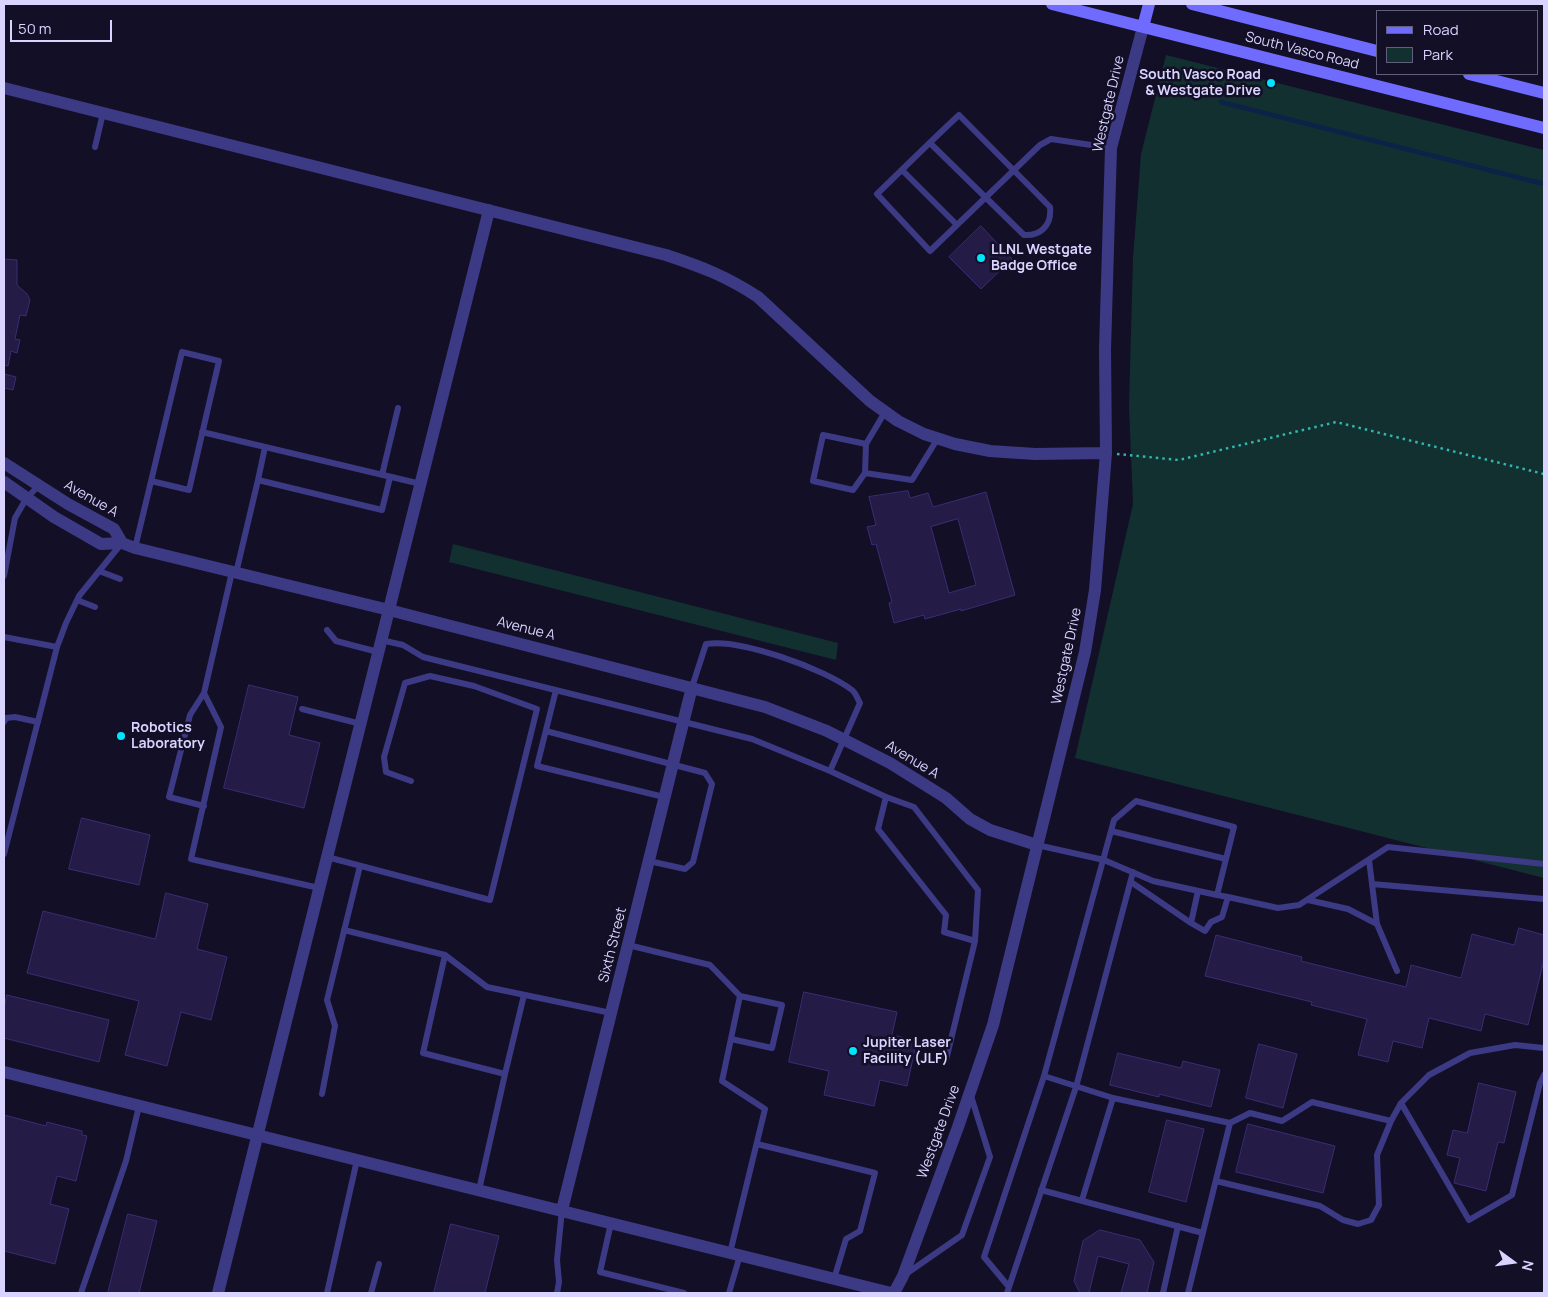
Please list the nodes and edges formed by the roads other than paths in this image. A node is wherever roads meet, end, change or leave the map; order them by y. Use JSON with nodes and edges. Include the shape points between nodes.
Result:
{"nodes":[{"id":1,"x":1052,"y":4,"type":"edge"},
{"id":2,"x":1150,"y":4,"type":"edge"},
{"id":3,"x":1192,"y":4,"type":"edge"},
{"id":4,"x":1143,"y":27,"type":"junction"},
{"id":5,"x":1376,"y":50,"type":"edge"},
{"id":6,"x":1473,"y":75,"type":"edge"},
{"id":7,"x":4,"y":88,"type":"edge"},
{"id":8,"x":1544,"y":93,"type":"edge"},
{"id":9,"x":103,"y":113,"type":"junction"},
{"id":10,"x":1544,"y":128,"type":"edge"},
{"id":11,"x":930,"y":143,"type":"junction"},
{"id":12,"x":95,"y":147,"type":"dead end"},
{"id":13,"x":1111,"y":148,"type":"junction"},
{"id":14,"x":902,"y":170,"type":"junction"},
{"id":15,"x":1014,"y":171,"type":"junction"},
{"id":16,"x":985,"y":198,"type":"junction"},
{"id":17,"x":489,"y":210,"type":"junction"},
{"id":18,"x":957,"y":225,"type":"junction"},
{"id":19,"x":398,"y":408,"type":"dead end"},
{"id":20,"x":885,"y":412,"type":"junction"},
{"id":21,"x":202,"y":432,"type":"junction"},
{"id":22,"x":938,"y":438,"type":"junction"},
{"id":23,"x":866,"y":444,"type":"junction"},
{"id":24,"x":266,"y":447,"type":"junction"},
{"id":25,"x":1106,"y":453,"type":"junction"},
{"id":26,"x":4,"y":463,"type":"edge"},
{"id":27,"x":865,"y":473,"type":"junction"},
{"id":28,"x":382,"y":475,"type":"junction"},
{"id":29,"x":390,"y":477,"type":"junction"},
{"id":30,"x":258,"y":480,"type":"junction"},
{"id":31,"x":151,"y":481,"type":"junction"},
{"id":32,"x":4,"y":482,"type":"edge"},
{"id":33,"x":421,"y":484,"type":"junction"},
{"id":34,"x":39,"y":485,"type":"junction"},
{"id":35,"x":26,"y":499,"type":"junction"},
{"id":36,"x":122,"y":543,"type":"junction"},
{"id":37,"x":135,"y":548,"type":"junction"},
{"id":38,"x":99,"y":571,"type":"junction"},
{"id":39,"x":234,"y":572,"type":"junction"},
{"id":40,"x":4,"y":576,"type":"edge"},
{"id":41,"x":120,"y":578,"type":"dead end"},
{"id":42,"x":77,"y":600,"type":"junction"},
{"id":43,"x":95,"y":607,"type":"dead end"},
{"id":44,"x":389,"y":610,"type":"junction"},
{"id":45,"x":326,"y":630,"type":"dead end"},
{"id":46,"x":4,"y":637,"type":"edge"},
{"id":47,"x":380,"y":646,"type":"junction"},
{"id":48,"x":57,"y":647,"type":"junction"},
{"id":49,"x":692,"y":687,"type":"junction"},
{"id":50,"x":556,"y":690,"type":"junction"},
{"id":51,"x":204,"y":693,"type":"junction"},
{"id":52,"x":302,"y":709,"type":"dead end"},
{"id":53,"x":4,"y":722,"type":"edge"},
{"id":54,"x":38,"y":722,"type":"junction"},
{"id":55,"x":684,"y":722,"type":"junction"},
{"id":56,"x":360,"y":724,"type":"junction"},
{"id":57,"x":546,"y":731,"type":"junction"},
{"id":58,"x":843,"y":739,"type":"junction"},
{"id":59,"x":673,"y":764,"type":"junction"},
{"id":60,"x":830,"y":771,"type":"junction"},
{"id":61,"x":411,"y":781,"type":"dead end"},
{"id":62,"x":664,"y":797,"type":"junction"},
{"id":63,"x":886,"y":797,"type":"junction"},
{"id":64,"x":204,"y":806,"type":"junction"},
{"id":65,"x":1111,"y":831,"type":"junction"},
{"id":66,"x":6,"y":838,"type":"edge"},
{"id":67,"x":1037,"y":845,"type":"junction"},
{"id":68,"x":4,"y":854,"type":"edge"},
{"id":69,"x":327,"y":857,"type":"junction"},
{"id":70,"x":1226,"y":859,"type":"junction"},
{"id":71,"x":1104,"y":860,"type":"junction"},
{"id":72,"x":1369,"y":860,"type":"junction"},
{"id":73,"x":649,"y":861,"type":"junction"},
{"id":74,"x":1544,"y":864,"type":"edge"},
{"id":75,"x":360,"y":866,"type":"junction"},
{"id":76,"x":1134,"y":872,"type":"junction"},
{"id":77,"x":1131,"y":882,"type":"junction"},
{"id":78,"x":1372,"y":884,"type":"junction"},
{"id":79,"x":320,"y":888,"type":"junction"},
{"id":80,"x":1198,"y":891,"type":"junction"},
{"id":81,"x":1218,"y":895,"type":"junction"},
{"id":82,"x":1228,"y":897,"type":"junction"},
{"id":83,"x":1544,"y":898,"type":"edge"},
{"id":84,"x":1308,"y":900,"type":"junction"},
{"id":85,"x":1191,"y":923,"type":"junction"},
{"id":86,"x":1377,"y":924,"type":"junction"},
{"id":87,"x":344,"y":930,"type":"junction"},
{"id":88,"x":975,"y":941,"type":"junction"},
{"id":89,"x":628,"y":945,"type":"junction"},
{"id":90,"x":445,"y":955,"type":"junction"},
{"id":91,"x":1397,"y":971,"type":"dead end"},
{"id":92,"x":524,"y":995,"type":"junction"},
{"id":93,"x":740,"y":996,"type":"junction"},
{"id":94,"x":611,"y":1013,"type":"junction"},
{"id":95,"x":730,"y":1039,"type":"junction"},
{"id":96,"x":1544,"y":1048,"type":"edge"},
{"id":97,"x":946,"y":1060,"type":"dead end"},
{"id":98,"x":4,"y":1072,"type":"edge"},
{"id":99,"x":505,"y":1074,"type":"junction"},
{"id":100,"x":1044,"y":1076,"type":"junction"},
{"id":101,"x":1544,"y":1076,"type":"edge"},
{"id":102,"x":1076,"y":1087,"type":"junction"},
{"id":103,"x":970,"y":1092,"type":"junction"},
{"id":104,"x":322,"y":1094,"type":"dead end"},
{"id":105,"x":1113,"y":1098,"type":"junction"},
{"id":106,"x":1401,"y":1103,"type":"junction"},
{"id":107,"x":138,"y":1106,"type":"junction"},
{"id":108,"x":1391,"y":1121,"type":"junction"},
{"id":109,"x":1230,"y":1123,"type":"junction"},
{"id":110,"x":258,"y":1135,"type":"junction"},
{"id":111,"x":757,"y":1144,"type":"junction"},
{"id":112,"x":357,"y":1160,"type":"junction"},
{"id":113,"x":1216,"y":1181,"type":"junction"},
{"id":114,"x":479,"y":1190,"type":"junction"},
{"id":115,"x":1041,"y":1190,"type":"junction"},
{"id":116,"x":1082,"y":1200,"type":"junction"},
{"id":117,"x":562,"y":1210,"type":"junction"},
{"id":118,"x":611,"y":1222,"type":"junction"},
{"id":119,"x":1178,"y":1226,"type":"junction"},
{"id":120,"x":1203,"y":1233,"type":"junction"},
{"id":121,"x":735,"y":1254,"type":"junction"},
{"id":122,"x":379,"y":1264,"type":"dead end"},
{"id":123,"x":903,"y":1276,"type":"junction"},
{"id":124,"x":834,"y":1279,"type":"junction"},
{"id":125,"x":1008,"y":1290,"type":"edge"},
{"id":126,"x":81,"y":1293,"type":"edge"},
{"id":127,"x":218,"y":1293,"type":"edge"},
{"id":128,"x":327,"y":1293,"type":"edge"},
{"id":129,"x":371,"y":1293,"type":"edge"},
{"id":130,"x":557,"y":1293,"type":"edge"},
{"id":131,"x":684,"y":1293,"type":"edge"},
{"id":132,"x":729,"y":1293,"type":"edge"},
{"id":133,"x":893,"y":1293,"type":"edge"},
{"id":134,"x":1163,"y":1293,"type":"edge"},
{"id":135,"x":1188,"y":1293,"type":"edge"}],
"edges":[{"from":1,"to":4,"type":"main road","name":"South Vasco Road"},
{"from":2,"to":4,"type":"main road","name":"Westgate Drive"},
{"from":3,"to":5,"type":"main road","name":"South Vasco Road"},
{"from":4,"to":10,"type":"main road","name":"South Vasco Road"},
{"from":4,"to":13,"type":"street","name":"Westgate Drive"},
{"from":6,"to":8,"type":"main road"},
{"from":7,"to":9,"type":"street"},
{"from":9,"to":12,"type":"lane"},
{"from":9,"to":17,"type":"street"},
{"from":11,"to":14,"type":"lane"},
{"from":11,"to":15,"type":"lane","via":[[958,115]]},
{"from":11,"to":16,"type":"lane"},
{"from":13,"to":15,"type":"lane","via":[[1051,139],[1040,145]]},
{"from":13,"to":25,"type":"street","name":"Westgate Drive","via":[[1105,349]]},
{"from":14,"to":18,"type":"lane"},
{"from":14,"to":18,"type":"lane","via":[[877,194],[930,251]]},
{"from":15,"to":16,"type":"lane"},
{"from":15,"to":16,"type":"lane","via":[[1050,207],[1051,215],[1045,228],[1038,233],[1024,235]]},
{"from":16,"to":18,"type":"lane"},
{"from":17,"to":20,"type":"street","via":[[666,255],[737,283],[758,297]]},
{"from":17,"to":33,"type":"street"},
{"from":19,"to":28,"type":"lane"},
{"from":20,"to":22,"type":"street","via":[[924,434]]},
{"from":20,"to":23,"type":"lane"},
{"from":21,"to":24,"type":"lane"},
{"from":21,"to":31,"type":"lane","via":[[189,490]]},
{"from":21,"to":31,"type":"lane","via":[[219,361],[182,352]]},
{"from":22,"to":25,"type":"street","via":[[990,451]]},
{"from":22,"to":27,"type":"lane","via":[[912,480]]},
{"from":23,"to":27,"type":"lane"},
{"from":23,"to":27,"type":"lane","via":[[823,435],[813,481],[852,490]]},
{"from":24,"to":28,"type":"lane"},
{"from":24,"to":30,"type":"lane"},
{"from":25,"to":67,"type":"street","name":"Westgate Drive","via":[[1095,590],[1086,652]]},
{"from":26,"to":34,"type":"street","name":"Avenue A"},
{"from":28,"to":29,"type":"lane"},
{"from":29,"to":30,"type":"lane","via":[[382,510]]},
{"from":29,"to":33,"type":"lane"},
{"from":30,"to":39,"type":"lane"},
{"from":31,"to":37,"type":"lane"},
{"from":32,"to":35,"type":"street"},
{"from":33,"to":44,"type":"street"},
{"from":34,"to":35,"type":"lane"},
{"from":34,"to":36,"type":"street","name":"Avenue A","via":[[114,529]]},
{"from":35,"to":36,"type":"street","via":[[101,544]]},
{"from":35,"to":40,"type":"lane","via":[[15,518]]},
{"from":36,"to":37,"type":"street","name":"Avenue A"},
{"from":36,"to":38,"type":"lane"},
{"from":37,"to":39,"type":"street","name":"Avenue A"},
{"from":38,"to":41,"type":"lane"},
{"from":38,"to":42,"type":"lane"},
{"from":39,"to":44,"type":"street","name":"Avenue A"},
{"from":39,"to":51,"type":"lane"},
{"from":42,"to":43,"type":"lane"},
{"from":42,"to":48,"type":"lane"},
{"from":44,"to":47,"type":"street"},
{"from":44,"to":49,"type":"street","name":"Avenue A"},
{"from":45,"to":47,"type":"lane","via":[[336,641]]},
{"from":46,"to":48,"type":"lane"},
{"from":47,"to":50,"type":"lane","via":[[404,645],[423,657]]},
{"from":47,"to":56,"type":"street"},
{"from":48,"to":54,"type":"lane"},
{"from":49,"to":55,"type":"street","name":"Sixth Street"},
{"from":49,"to":58,"type":"street","name":"Avenue A","via":[[765,707]]},
{"from":49,"to":58,"type":"lane","via":[[706,644],[717,642],[781,657],[825,673],[854,691],[860,703]]},
{"from":50,"to":55,"type":"lane"},
{"from":50,"to":57,"type":"lane"},
{"from":51,"to":64,"type":"lane","via":[[220,726]]},
{"from":51,"to":64,"type":"lane","via":[[190,715],[169,797]]},
{"from":52,"to":56,"type":"lane"},
{"from":53,"to":54,"type":"lane","via":[[6,718],[15,717]]},
{"from":54,"to":66,"type":"lane"},
{"from":55,"to":59,"type":"street","name":"Sixth Street"},
{"from":55,"to":60,"type":"lane","via":[[752,739]]},
{"from":56,"to":69,"type":"street"},
{"from":57,"to":59,"type":"lane"},
{"from":57,"to":62,"type":"lane","via":[[537,766]]},
{"from":58,"to":60,"type":"lane"},
{"from":58,"to":67,"type":"street","name":"Avenue A","via":[[890,763],[990,830]]},
{"from":59,"to":62,"type":"street","name":"Sixth Street"},
{"from":59,"to":73,"type":"lane","via":[[705,773],[712,784],[693,862],[685,869]]},
{"from":60,"to":63,"type":"lane"},
{"from":61,"to":75,"type":"lane","via":[[386,772],[384,757],[405,683],[430,676],[474,686],[537,709],[490,900]]},
{"from":62,"to":73,"type":"street","name":"Sixth Street"},
{"from":63,"to":88,"type":"lane","via":[[914,807],[978,890]]},
{"from":63,"to":88,"type":"lane","via":[[878,829],[946,916],[944,932]]},
{"from":64,"to":79,"type":"lane","via":[[191,859]]},
{"from":65,"to":70,"type":"lane"},
{"from":65,"to":70,"type":"lane","via":[[1114,820],[1136,800],[1234,827]]},
{"from":65,"to":71,"type":"lane"},
{"from":66,"to":68,"type":"lane"},
{"from":67,"to":71,"type":"lane"},
{"from":67,"to":103,"type":"street","name":"Westgate Drive","via":[[993,1025]]},
{"from":69,"to":75,"type":"lane"},
{"from":69,"to":79,"type":"street"},
{"from":70,"to":81,"type":"lane"},
{"from":71,"to":76,"type":"lane"},
{"from":71,"to":100,"type":"lane"},
{"from":72,"to":74,"type":"lane","via":[[1388,847]]},
{"from":72,"to":78,"type":"lane"},
{"from":72,"to":84,"type":"lane"},
{"from":73,"to":89,"type":"street","name":"Sixth Street"},
{"from":75,"to":87,"type":"lane"},
{"from":76,"to":77,"type":"lane"},
{"from":76,"to":80,"type":"lane","via":[[1153,881]]},
{"from":77,"to":85,"type":"lane"},
{"from":77,"to":102,"type":"lane"},
{"from":78,"to":83,"type":"lane"},
{"from":78,"to":86,"type":"lane"},
{"from":79,"to":110,"type":"street"},
{"from":80,"to":81,"type":"lane"},
{"from":80,"to":85,"type":"lane"},
{"from":81,"to":82,"type":"lane"},
{"from":82,"to":84,"type":"lane","via":[[1278,908],[1299,905]]},
{"from":82,"to":85,"type":"lane","via":[[1222,916],[1211,922],[1205,931]]},
{"from":84,"to":86,"type":"lane","via":[[1348,909]]},
{"from":86,"to":91,"type":"lane"},
{"from":87,"to":90,"type":"lane"},
{"from":87,"to":104,"type":"lane","via":[[327,1000],[335,1026]]},
{"from":88,"to":97,"type":"lane"},
{"from":89,"to":93,"type":"lane","via":[[710,965]]},
{"from":89,"to":94,"type":"street","name":"Sixth Street"},
{"from":90,"to":92,"type":"lane","via":[[487,987]]},
{"from":90,"to":99,"type":"lane","via":[[423,1053]]},
{"from":92,"to":94,"type":"lane"},
{"from":92,"to":99,"type":"lane"},
{"from":93,"to":95,"type":"lane"},
{"from":93,"to":95,"type":"lane","via":[[782,1005],[780,1014],[772,1048]]},
{"from":94,"to":117,"type":"street","name":"Sixth Street"},
{"from":95,"to":111,"type":"lane","via":[[722,1081],[765,1109]]},
{"from":96,"to":106,"type":"lane","via":[[1515,1045],[1470,1053],[1428,1075]]},
{"from":98,"to":107,"type":"street"},
{"from":99,"to":114,"type":"lane"},
{"from":100,"to":102,"type":"lane"},
{"from":100,"to":125,"type":"lane","via":[[984,1256]]},
{"from":101,"to":106,"type":"lane","via":[[1512,1195],[1469,1220]]},
{"from":102,"to":105,"type":"lane"},
{"from":102,"to":115,"type":"lane"},
{"from":103,"to":123,"type":"street","name":"Westgate Drive"},
{"from":103,"to":123,"type":"lane","via":[[990,1156],[962,1234]]},
{"from":105,"to":109,"type":"lane"},
{"from":105,"to":116,"type":"lane"},
{"from":106,"to":108,"type":"lane"},
{"from":107,"to":110,"type":"street"},
{"from":107,"to":126,"type":"lane","via":[[126,1161]]},
{"from":108,"to":109,"type":"lane","via":[[1312,1102],[1282,1121],[1250,1113]]},
{"from":108,"to":113,"type":"lane","via":[[1377,1155],[1379,1205],[1371,1220],[1358,1224],[1350,1222],[1320,1206]]},
{"from":109,"to":113,"type":"lane"},
{"from":110,"to":112,"type":"street"},
{"from":110,"to":127,"type":"street"},
{"from":111,"to":121,"type":"lane"},
{"from":111,"to":124,"type":"lane","via":[[875,1173],[860,1231],[846,1239]]},
{"from":112,"to":114,"type":"street"},
{"from":112,"to":128,"type":"lane"},
{"from":113,"to":120,"type":"lane"},
{"from":114,"to":117,"type":"street"},
{"from":115,"to":116,"type":"lane"},
{"from":115,"to":125,"type":"lane"},
{"from":116,"to":119,"type":"lane"},
{"from":117,"to":118,"type":"street"},
{"from":117,"to":130,"type":"lane"},
{"from":118,"to":121,"type":"street"},
{"from":118,"to":131,"type":"lane","via":[[600,1272]]},
{"from":119,"to":120,"type":"lane"},
{"from":119,"to":134,"type":"lane"},
{"from":120,"to":135,"type":"lane"},
{"from":121,"to":124,"type":"street"},
{"from":121,"to":132,"type":"lane"},
{"from":122,"to":129,"type":"lane"},
{"from":123,"to":133,"type":"street","name":"Westgate Drive"},
{"from":124,"to":133,"type":"street"}]}
